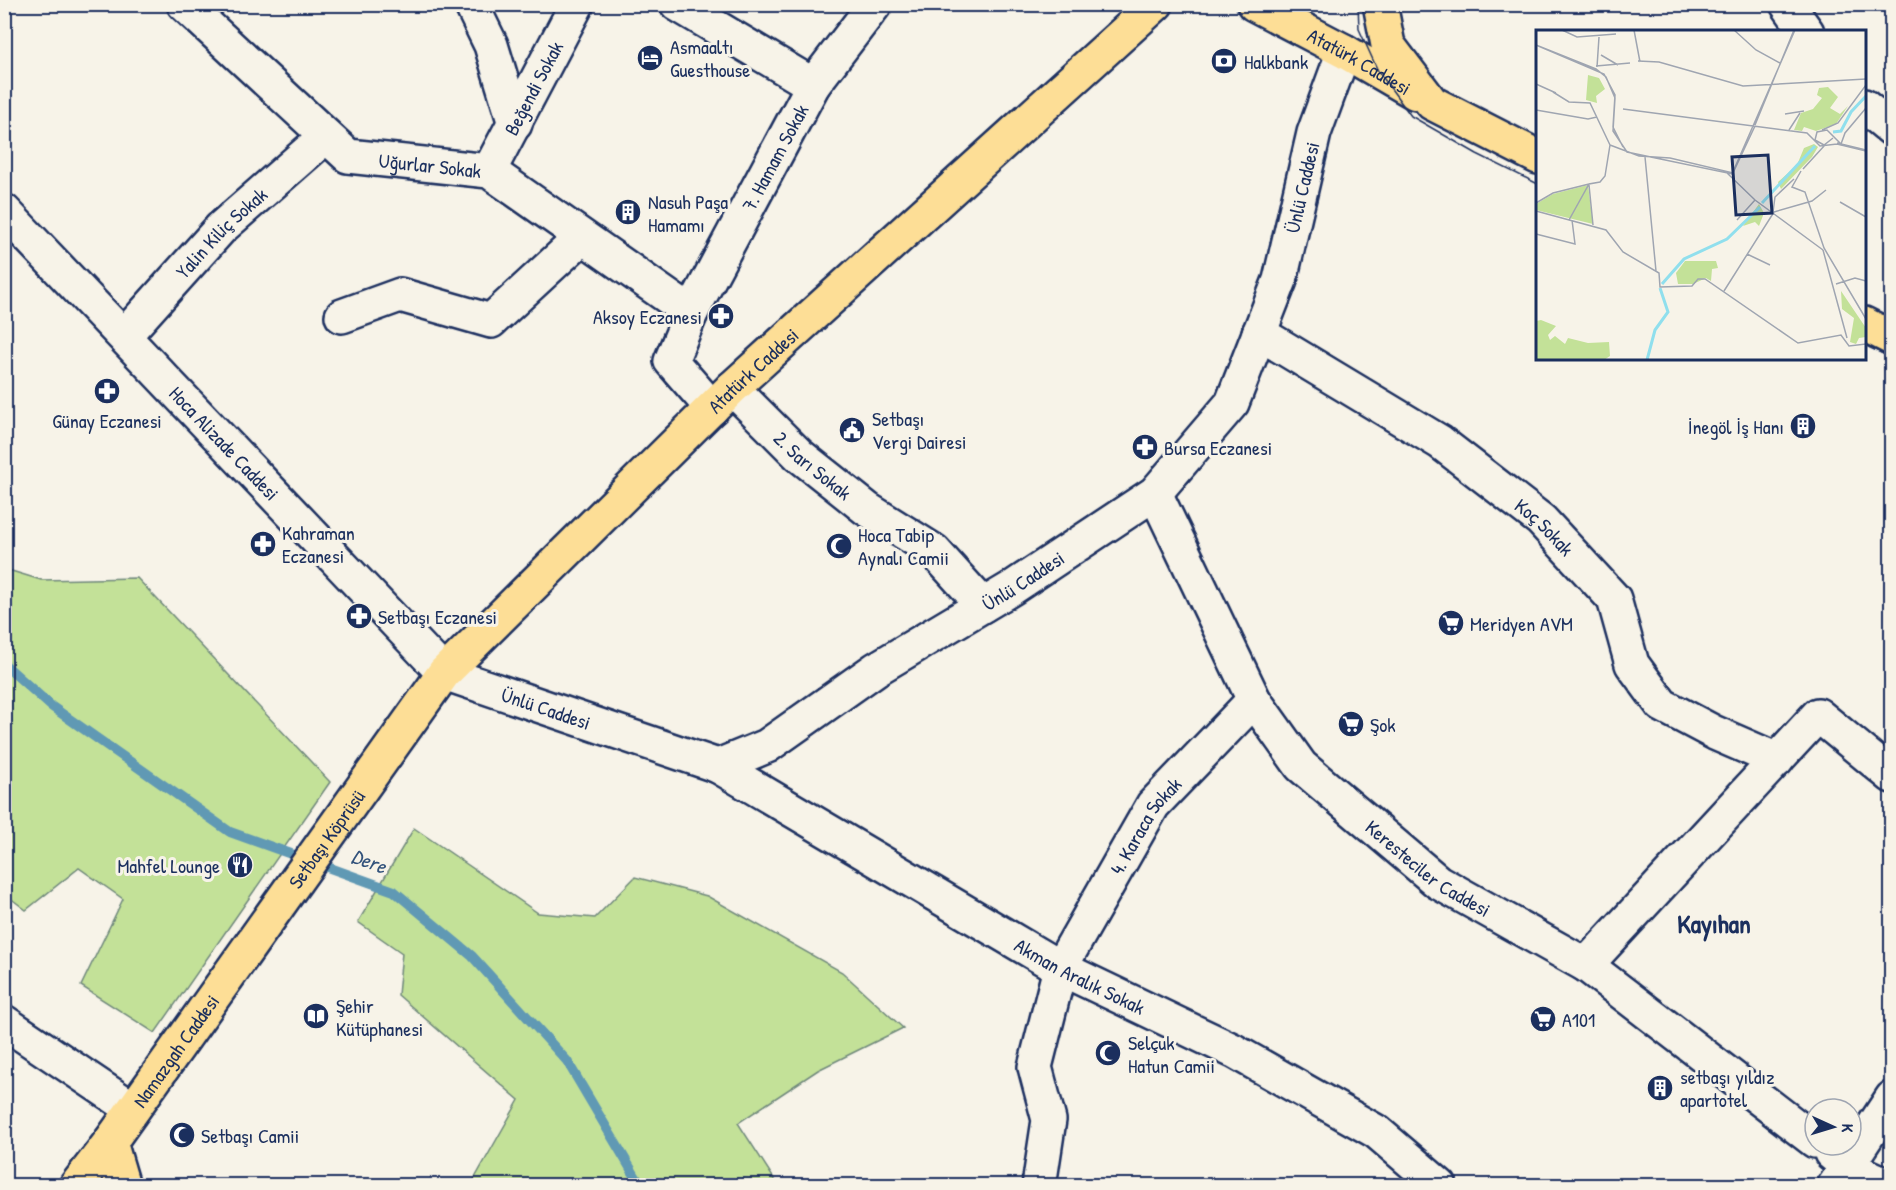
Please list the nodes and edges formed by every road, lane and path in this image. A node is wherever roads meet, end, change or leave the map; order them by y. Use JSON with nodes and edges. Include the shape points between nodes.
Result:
{"nodes":[{"id":1,"x":184,"y":4,"type":"edge"},
{"id":2,"x":471,"y":4,"type":"edge"},
{"id":3,"x":577,"y":4,"type":"edge"},
{"id":4,"x":677,"y":4,"type":"edge"},
{"id":5,"x":875,"y":4,"type":"edge"},
{"id":6,"x":1156,"y":4,"type":"edge"},
{"id":7,"x":1254,"y":4,"type":"edge"},
{"id":8,"x":1380,"y":4,"type":"edge"},
{"id":9,"x":1787,"y":4,"type":"edge"},
{"id":10,"x":1806,"y":30,"type":"edge"},
{"id":11,"x":1344,"y":51,"type":"junction"},
{"id":12,"x":813,"y":85,"type":"junction"},
{"id":13,"x":1432,"y":103,"type":"junction"},
{"id":14,"x":1866,"y":108,"type":"edge"},
{"id":15,"x":514,"y":124,"type":"junction"},
{"id":16,"x":1892,"y":129,"type":"edge"},
{"id":17,"x":326,"y":136,"type":"junction"},
{"id":18,"x":1536,"y":156,"type":"edge"},
{"id":19,"x":489,"y":171,"type":"junction"},
{"id":20,"x":4,"y":211,"type":"edge"},
{"id":21,"x":581,"y":238,"type":"junction"},
{"id":22,"x":691,"y":313,"type":"junction"},
{"id":23,"x":342,"y":316,"type":"dead end"},
{"id":24,"x":1866,"y":325,"type":"edge"},
{"id":25,"x":1259,"y":333,"type":"junction"},
{"id":26,"x":124,"y":336,"type":"junction"},
{"id":27,"x":1892,"y":338,"type":"edge"},
{"id":28,"x":722,"y":398,"type":"junction"},
{"id":29,"x":1155,"y":493,"type":"junction"},
{"id":30,"x":983,"y":605,"type":"junction"},
{"id":31,"x":444,"y":673,"type":"junction"},
{"id":32,"x":1254,"y":700,"type":"junction"},
{"id":33,"x":1777,"y":760,"type":"junction"},
{"id":34,"x":379,"y":765,"type":"joint"},
{"id":35,"x":718,"y":766,"type":"junction"},
{"id":36,"x":1892,"y":776,"type":"edge"},
{"id":37,"x":273,"y":913,"type":"joint"},
{"id":38,"x":1586,"y":965,"type":"junction"},
{"id":39,"x":1060,"y":968,"type":"junction"},
{"id":40,"x":4,"y":1022,"type":"edge"},
{"id":41,"x":1892,"y":1098,"type":"edge"},
{"id":42,"x":134,"y":1110,"type":"junction"},
{"id":43,"x":1803,"y":1132,"type":"edge"},
{"id":44,"x":110,"y":1142,"type":"junction"},
{"id":45,"x":1828,"y":1157,"type":"edge"},
{"id":46,"x":1841,"y":1176,"type":"edge"},
{"id":47,"x":76,"y":1185,"type":"edge"},
{"id":48,"x":123,"y":1185,"type":"edge"},
{"id":49,"x":1039,"y":1185,"type":"edge"},
{"id":50,"x":1440,"y":1185,"type":"edge"},
{"id":51,"x":1890,"y":1185,"type":"edge"}],
"edges":[{"from":1,"to":17,"type":"street","name":"Uğurlar Sokak"},
{"from":2,"to":15,"type":"street","via":[[491,45]]},
{"from":3,"to":15,"type":"street","name":"Beğendi Sokak"},
{"from":4,"to":12,"type":"street"},
{"from":5,"to":12,"type":"street","name":"7. Hamam Sokak"},
{"from":6,"to":28,"type":"main road","name":"Atatürk Caddesi"},
{"from":7,"to":11,"type":"main road","name":"Atatürk Caddesi"},
{"from":8,"to":13,"type":"main road","via":[[1388,45]]},
{"from":9,"to":10,"type":"street"},
{"from":11,"to":13,"type":"main road","name":"Atatürk Caddesi"},
{"from":11,"to":25,"type":"street","name":"Ünlü Caddesi","via":[[1314,133],[1280,280]]},
{"from":12,"to":22,"type":"street","name":"7. Hamam Sokak"},
{"from":13,"to":18,"type":"main road","name":"Atatürk Caddesi"},
{"from":14,"to":16,"type":"street"},
{"from":15,"to":19,"type":"street","name":"Beğendi Sokak"},
{"from":17,"to":19,"type":"street","name":"Uğurlar Sokak","via":[[348,156]]},
{"from":17,"to":26,"type":"street","name":"Yalin Kiliç Sokak","via":[[221,228]]},
{"from":19,"to":21,"type":"street","name":"Uğurlar Sokak"},
{"from":20,"to":26,"type":"street","name":"Hoca Alizade Caddesi"},
{"from":21,"to":22,"type":"street","name":"Uğurlar Sokak"},
{"from":21,"to":23,"type":"street","via":[[491,321],[400,295]]},
{"from":22,"to":28,"type":"street","name":"7. Hamam Sokak","via":[[671,361]]},
{"from":24,"to":27,"type":"main road"},
{"from":25,"to":29,"type":"street","name":"Ünlü Caddesi","via":[[1232,403]]},
{"from":25,"to":33,"type":"street","name":"Koç Sokak","via":[[1440,442],[1541,520],[1614,599],[1632,663],[1662,705]]},
{"from":26,"to":31,"type":"street","name":"Hoca Alizade Caddesi"},
{"from":28,"to":30,"type":"street","name":"2. Sarı Sokak","via":[[867,509],[934,551]]},
{"from":28,"to":31,"type":"main road","name":"Atatürk Caddesi"},
{"from":29,"to":30,"type":"street","name":"Ünlü Caddesi"},
{"from":29,"to":32,"type":"street","name":"Keresteciler Caddesi"},
{"from":30,"to":35,"type":"street","name":"Ünlü Caddesi","via":[[876,669],[767,746]]},
{"from":31,"to":34,"type":"main road","name":"Atatürk Caddesi"},
{"from":31,"to":35,"type":"street","name":"Ünlü Caddesi"},
{"from":32,"to":38,"type":"street","name":"Keresteciler Caddesi","via":[[1301,766],[1438,882]]},
{"from":32,"to":39,"type":"street","name":"4. Karaca Sokak","via":[[1153,805]]},
{"from":33,"to":36,"type":"street","via":[[1818,716]]},
{"from":33,"to":38,"type":"street"},
{"from":34,"to":37,"type":"main road","name":"Setbaşı Köprüsü"},
{"from":35,"to":39,"type":"street","name":"Akman Aralık Sokak"},
{"from":37,"to":42,"type":"main road","name":"Namazgah Caddesi"},
{"from":38,"to":43,"type":"street","name":"Keresteciler Caddesi"},
{"from":39,"to":49,"type":"street","name":"4. Karaca Sokak","via":[[1035,1066],[1049,1120]]},
{"from":39,"to":50,"type":"street","name":"Akman Aralık Sokak","via":[[1233,1051],[1377,1132]]},
{"from":40,"to":42,"type":"street"},
{"from":41,"to":46,"type":"street"},
{"from":42,"to":44,"type":"main road","name":"Namazgah Caddesi"},
{"from":44,"to":47,"type":"main road","name":"Namazgah Caddesi"},
{"from":44,"to":48,"type":"main road"},
{"from":45,"to":46,"type":"street"},
{"from":46,"to":51,"type":"street"}]}
